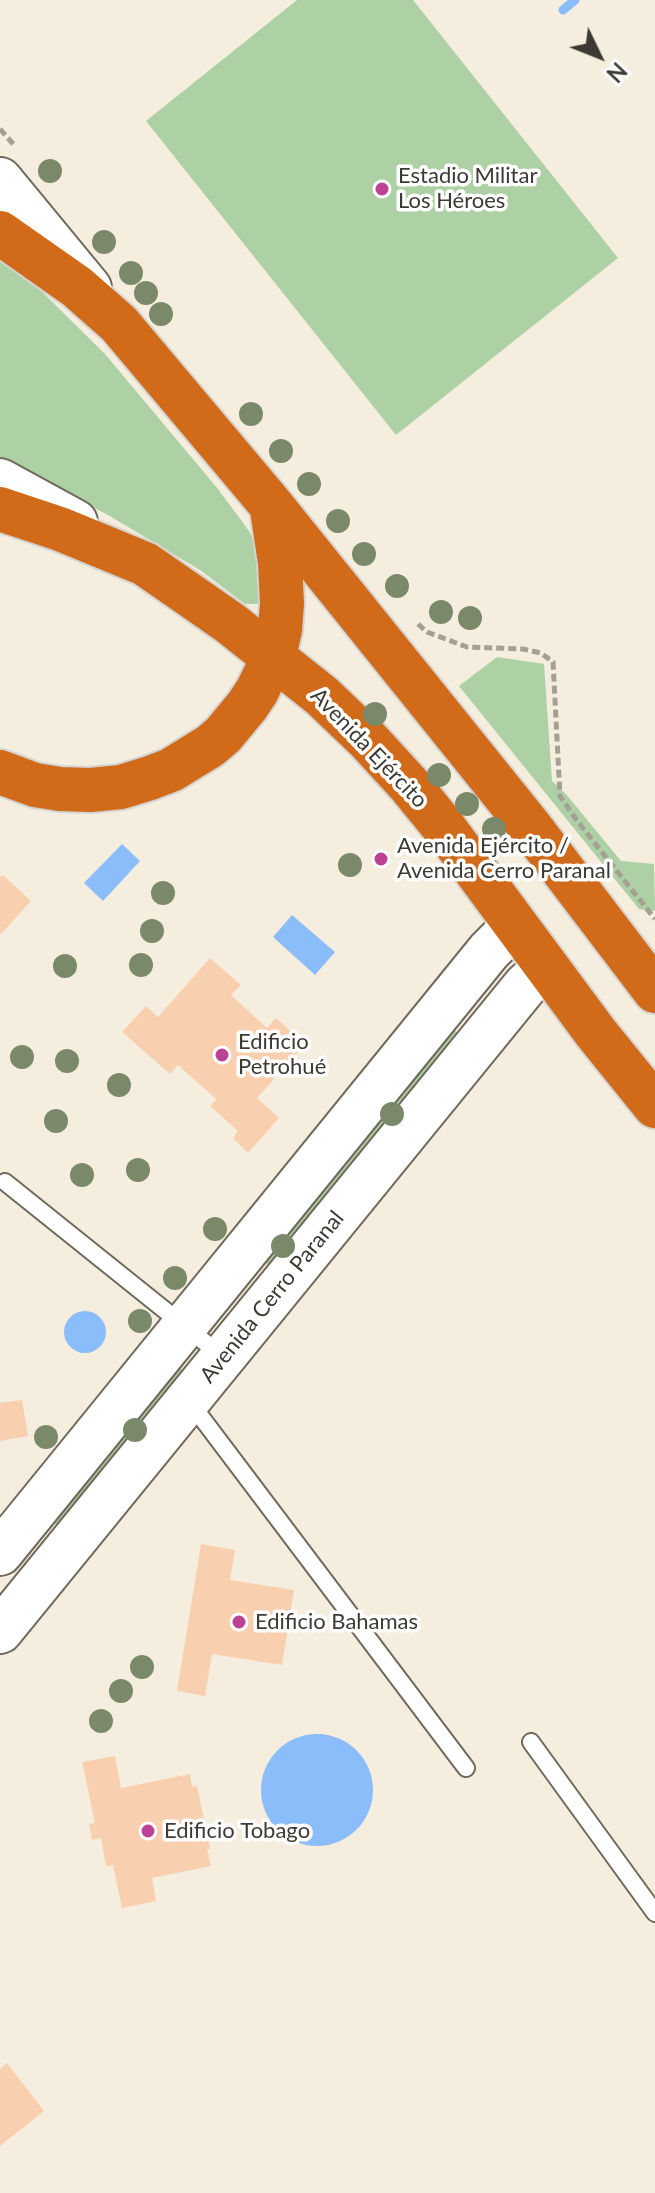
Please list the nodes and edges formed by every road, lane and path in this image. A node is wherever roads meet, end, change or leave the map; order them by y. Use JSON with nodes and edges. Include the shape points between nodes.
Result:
{"nodes":[{"id":1,"x":0,"y":129,"type":"edge"},
{"id":2,"x":10,"y":166,"type":"edge"},
{"id":3,"x":0,"y":233,"type":"edge"},
{"id":4,"x":119,"y":324,"type":"junction"},
{"id":5,"x":0,"y":481,"type":"edge"},
{"id":6,"x":272,"y":506,"type":"junction"},
{"id":7,"x":0,"y":509,"type":"edge"},
{"id":8,"x":145,"y":564,"type":"junction"},
{"id":9,"x":417,"y":623,"type":"dead end"},
{"id":10,"x":274,"y":656,"type":"junction"},
{"id":11,"x":0,"y":772,"type":"edge"},
{"id":12,"x":655,"y":919,"type":"edge"},
{"id":13,"x":515,"y":925,"type":"junction"},
{"id":14,"x":546,"y":967,"type":"junction"},
{"id":15,"x":655,"y":991,"type":"edge"},
{"id":16,"x":655,"y":1106,"type":"edge"},
{"id":17,"x":5,"y":1182,"type":"dead end"},
{"id":18,"x":183,"y":1327,"type":"junction"},
{"id":19,"x":223,"y":1357,"type":"junction"},
{"id":20,"x":188,"y":1400,"type":"junction"},
{"id":21,"x":0,"y":1553,"type":"edge"},
{"id":22,"x":6,"y":1611,"type":"edge"},
{"id":23,"x":531,"y":1742,"type":"dead end"},
{"id":24,"x":466,"y":1768,"type":"dead end"},
{"id":25,"x":655,"y":1913,"type":"edge"}],
"edges":[{"from":1,"to":2,"type":"path"},
{"from":2,"to":4,"type":"main road"},
{"from":3,"to":4,"type":"highway"},
{"from":4,"to":6,"type":"highway"},
{"from":5,"to":8,"type":"main road","name":"Avenida Ejército"},
{"from":6,"to":10,"type":"highway","via":[[282,603]]},
{"from":6,"to":15,"type":"highway"},
{"from":7,"to":8,"type":"highway"},
{"from":8,"to":10,"type":"highway","name":"Avenida Ejército"},
{"from":9,"to":12,"type":"path","via":[[467,647],[523,649],[553,662],[560,796]]},
{"from":10,"to":11,"type":"highway","via":[[235,721],[210,746],[171,770],[121,787],[90,790],[35,785]]},
{"from":10,"to":13,"type":"highway","name":"Avenida Ejército","via":[[367,739],[411,787]]},
{"from":13,"to":14,"type":"highway","name":"Avenida Ejército"},
{"from":13,"to":18,"type":"main road"},
{"from":14,"to":16,"type":"highway","name":"Avenida Ejército"},
{"from":14,"to":19,"type":"main road","name":"Avenida Cerro Paranal"},
{"from":17,"to":18,"type":"lane"},
{"from":18,"to":19,"type":"lane"},
{"from":18,"to":21,"type":"main road"},
{"from":19,"to":20,"type":"main road","name":"Avenida Cerro Paranal"},
{"from":20,"to":22,"type":"main road","name":"Avenida Cerro Paranal"},
{"from":20,"to":24,"type":"lane"},
{"from":23,"to":25,"type":"lane"}]}
